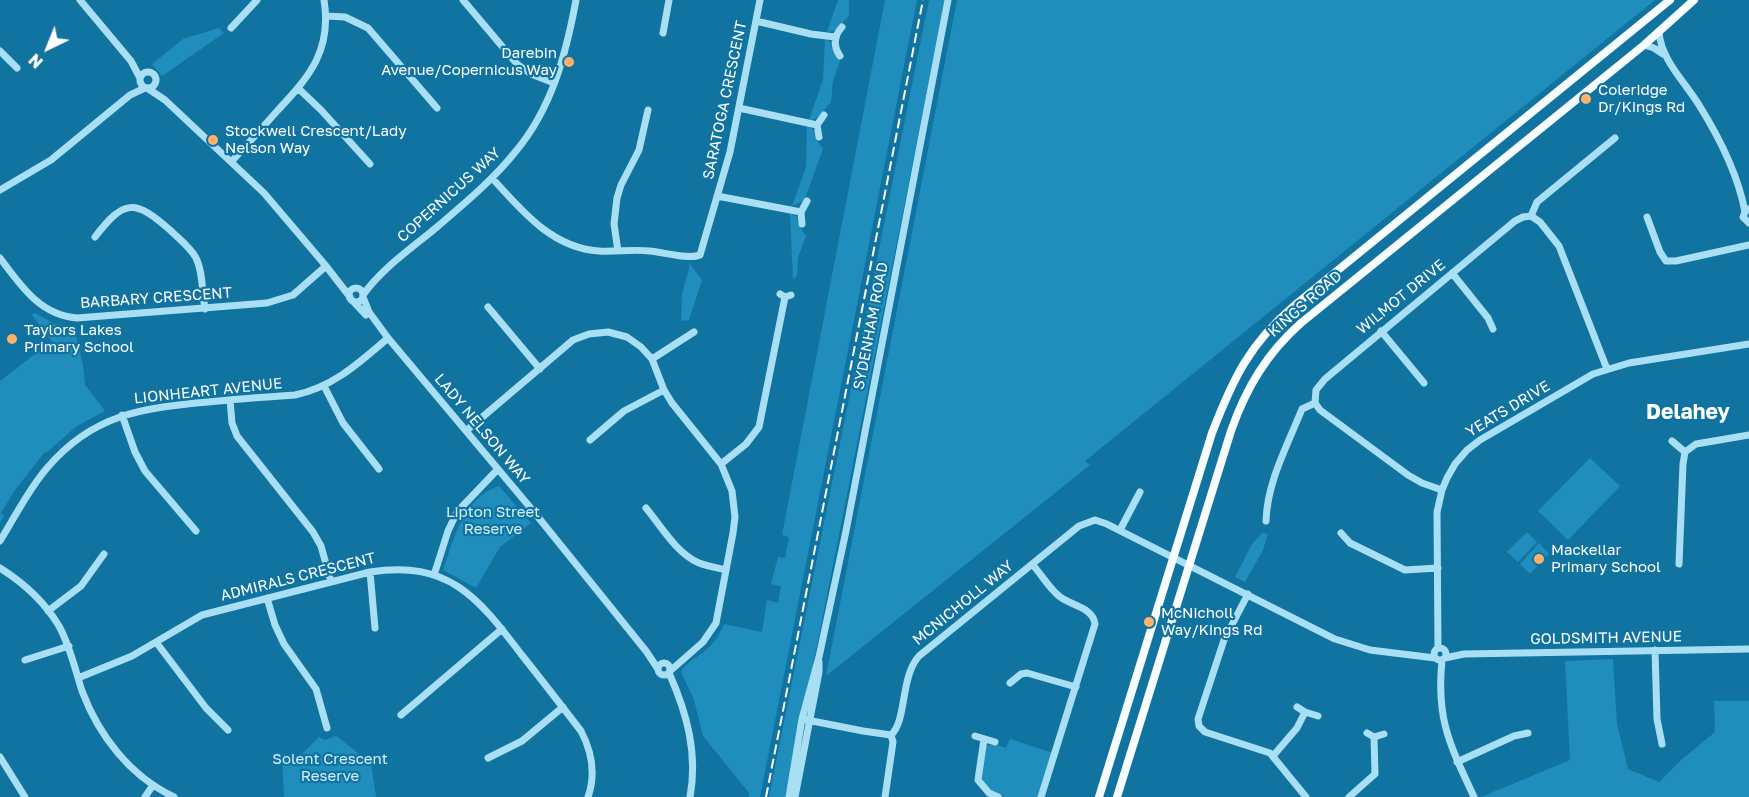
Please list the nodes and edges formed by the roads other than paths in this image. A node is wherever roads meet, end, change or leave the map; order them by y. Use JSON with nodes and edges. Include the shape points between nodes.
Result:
{"nodes":[{"id":1,"x":80,"y":0,"type":"edge"},
{"id":2,"x":257,"y":0,"type":"edge"},
{"id":3,"x":324,"y":0,"type":"edge"},
{"id":4,"x":576,"y":0,"type":"edge"},
{"id":5,"x":669,"y":0,"type":"edge"},
{"id":6,"x":760,"y":0,"type":"edge"},
{"id":7,"x":948,"y":0,"type":"edge"},
{"id":8,"x":1670,"y":0,"type":"edge"},
{"id":9,"x":1694,"y":0,"type":"edge"},
{"id":10,"x":464,"y":1,"type":"edge"},
{"id":11,"x":326,"y":16,"type":"junction"},
{"id":12,"x":756,"y":21,"type":"junction"},
{"id":13,"x":842,"y":27,"type":"dead end"},
{"id":14,"x":231,"y":28,"type":"dead end"},
{"id":15,"x":1659,"y":32,"type":"junction"},
{"id":16,"x":663,"y":33,"type":"dead end"},
{"id":17,"x":835,"y":37,"type":"junction"},
{"id":18,"x":1644,"y":45,"type":"junction"},
{"id":19,"x":0,"y":51,"type":"edge"},
{"id":20,"x":840,"y":56,"type":"dead end"},
{"id":21,"x":1665,"y":56,"type":"junction"},
{"id":22,"x":131,"y":61,"type":"junction"},
{"id":23,"x":17,"y":68,"type":"dead end"},
{"id":24,"x":149,"y":73,"type":"junction"},
{"id":25,"x":155,"y":79,"type":"junction"},
{"id":26,"x":140,"y":80,"type":"junction"},
{"id":27,"x":554,"y":83,"type":"junction"},
{"id":28,"x":146,"y":88,"type":"junction"},
{"id":29,"x":298,"y":88,"type":"junction"},
{"id":30,"x":130,"y":95,"type":"junction"},
{"id":31,"x":165,"y":100,"type":"junction"},
{"id":32,"x":437,"y":108,"type":"dead end"},
{"id":33,"x":739,"y":108,"type":"junction"},
{"id":34,"x":648,"y":110,"type":"dead end"},
{"id":35,"x":824,"y":115,"type":"dead end"},
{"id":36,"x":816,"y":125,"type":"junction"},
{"id":37,"x":819,"y":137,"type":"dead end"},
{"id":38,"x":1616,"y":138,"type":"dead end"},
{"id":39,"x":231,"y":162,"type":"junction"},
{"id":40,"x":370,"y":164,"type":"dead end"},
{"id":41,"x":492,"y":178,"type":"junction"},
{"id":42,"x":0,"y":190,"type":"edge"},
{"id":43,"x":717,"y":196,"type":"junction"},
{"id":44,"x":807,"y":201,"type":"dead end"},
{"id":45,"x":1748,"y":209,"type":"edge"},
{"id":46,"x":801,"y":212,"type":"junction"},
{"id":47,"x":1531,"y":216,"type":"junction"},
{"id":48,"x":1647,"y":217,"type":"dead end"},
{"id":49,"x":1749,"y":223,"type":"edge"},
{"id":50,"x":802,"y":225,"type":"dead end"},
{"id":51,"x":95,"y":237,"type":"dead end"},
{"id":52,"x":1749,"y":245,"type":"edge"},
{"id":53,"x":618,"y":251,"type":"junction"},
{"id":54,"x":0,"y":258,"type":"edge"},
{"id":55,"x":327,"y":266,"type":"junction"},
{"id":56,"x":384,"y":272,"type":"junction"},
{"id":57,"x":1452,"y":273,"type":"junction"},
{"id":58,"x":333,"y":274,"type":"junction"},
{"id":59,"x":355,"y":288,"type":"junction"},
{"id":60,"x":785,"y":295,"type":"dead end"},
{"id":61,"x":363,"y":296,"type":"junction"},
{"id":62,"x":352,"y":299,"type":"junction"},
{"id":63,"x":488,"y":308,"type":"dead end"},
{"id":64,"x":205,"y":309,"type":"junction"},
{"id":65,"x":1493,"y":329,"type":"dead end"},
{"id":66,"x":1381,"y":331,"type":"junction"},
{"id":67,"x":694,"y":332,"type":"dead end"},
{"id":68,"x":388,"y":338,"type":"junction"},
{"id":69,"x":1749,"y":344,"type":"edge"},
{"id":70,"x":652,"y":359,"type":"junction"},
{"id":71,"x":540,"y":369,"type":"junction"},
{"id":72,"x":1607,"y":369,"type":"junction"},
{"id":73,"x":1424,"y":383,"type":"dead end"},
{"id":74,"x":324,"y":386,"type":"junction"},
{"id":75,"x":664,"y":390,"type":"junction"},
{"id":76,"x":230,"y":400,"type":"junction"},
{"id":77,"x":1315,"y":403,"type":"junction"},
{"id":78,"x":122,"y":415,"type":"junction"},
{"id":79,"x":466,"y":431,"type":"junction"},
{"id":80,"x":1749,"y":435,"type":"edge"},
{"id":81,"x":590,"y":440,"type":"dead end"},
{"id":82,"x":1672,"y":441,"type":"dead end"},
{"id":83,"x":1685,"y":452,"type":"junction"},
{"id":84,"x":721,"y":464,"type":"junction"},
{"id":85,"x":379,"y":469,"type":"dead end"},
{"id":86,"x":500,"y":471,"type":"junction"},
{"id":87,"x":1442,"y":490,"type":"junction"},
{"id":88,"x":1140,"y":492,"type":"dead end"},
{"id":89,"x":646,"y":508,"type":"dead end"},
{"id":90,"x":1266,"y":521,"type":"dead end"},
{"id":91,"x":1120,"y":530,"type":"junction"},
{"id":92,"x":196,"y":531,"type":"dead end"},
{"id":93,"x":1341,"y":533,"type":"dead end"},
{"id":94,"x":0,"y":542,"type":"edge"},
{"id":95,"x":104,"y":554,"type":"dead end"},
{"id":96,"x":1174,"y":558,"type":"junction"},
{"id":97,"x":1032,"y":564,"type":"junction"},
{"id":98,"x":1190,"y":564,"type":"junction"},
{"id":99,"x":1678,"y":564,"type":"dead end"},
{"id":100,"x":0,"y":568,"type":"edge"},
{"id":101,"x":1438,"y":568,"type":"junction"},
{"id":102,"x":726,"y":570,"type":"junction"},
{"id":103,"x":370,"y":572,"type":"junction"},
{"id":104,"x":434,"y":574,"type":"junction"},
{"id":105,"x":331,"y":582,"type":"junction"},
{"id":106,"x":1248,"y":594,"type":"junction"},
{"id":107,"x":267,"y":598,"type":"junction"},
{"id":108,"x":48,"y":611,"type":"junction"},
{"id":109,"x":375,"y":628,"type":"dead end"},
{"id":110,"x":502,"y":628,"type":"junction"},
{"id":111,"x":156,"y":642,"type":"junction"},
{"id":112,"x":69,"y":646,"type":"junction"},
{"id":113,"x":1749,"y":649,"type":"edge"},
{"id":114,"x":1655,"y":650,"type":"junction"},
{"id":115,"x":646,"y":651,"type":"junction"},
{"id":116,"x":690,"y":653,"type":"junction"},
{"id":117,"x":1440,"y":654,"type":"junction"},
{"id":118,"x":25,"y":660,"type":"dead end"},
{"id":119,"x":664,"y":663,"type":"junction"},
{"id":120,"x":664,"y":672,"type":"junction"},
{"id":121,"x":78,"y":678,"type":"junction"},
{"id":122,"x":1010,"y":683,"type":"dead end"},
{"id":123,"x":1076,"y":687,"type":"junction"},
{"id":124,"x":563,"y":707,"type":"junction"},
{"id":125,"x":1297,"y":707,"type":"dead end"},
{"id":126,"x":1305,"y":712,"type":"junction"},
{"id":127,"x":401,"y":716,"type":"dead end"},
{"id":128,"x":1317,"y":716,"type":"dead end"},
{"id":129,"x":806,"y":719,"type":"junction"},
{"id":130,"x":327,"y":728,"type":"dead end"},
{"id":131,"x":228,"y":730,"type":"dead end"},
{"id":132,"x":1528,"y":733,"type":"dead end"},
{"id":133,"x":1384,"y":734,"type":"dead end"},
{"id":134,"x":891,"y":735,"type":"junction"},
{"id":135,"x":975,"y":736,"type":"dead end"},
{"id":136,"x":984,"y":739,"type":"junction"},
{"id":137,"x":995,"y":742,"type":"dead end"},
{"id":138,"x":1662,"y":744,"type":"dead end"},
{"id":139,"x":1273,"y":756,"type":"junction"},
{"id":140,"x":0,"y":758,"type":"edge"},
{"id":141,"x":488,"y":758,"type":"dead end"},
{"id":142,"x":1457,"y":762,"type":"junction"},
{"id":143,"x":153,"y":785,"type":"junction"},
{"id":144,"x":25,"y":797,"type":"edge"},
{"id":145,"x":145,"y":797,"type":"edge"},
{"id":146,"x":174,"y":797,"type":"edge"},
{"id":147,"x":588,"y":797,"type":"edge"},
{"id":148,"x":690,"y":797,"type":"edge"},
{"id":149,"x":789,"y":797,"type":"edge"},
{"id":150,"x":795,"y":797,"type":"edge"},
{"id":151,"x":885,"y":797,"type":"edge"},
{"id":152,"x":998,"y":797,"type":"edge"},
{"id":153,"x":1041,"y":797,"type":"edge"},
{"id":154,"x":1099,"y":797,"type":"edge"},
{"id":155,"x":1117,"y":797,"type":"edge"},
{"id":156,"x":1306,"y":797,"type":"edge"},
{"id":157,"x":1349,"y":797,"type":"edge"},
{"id":158,"x":1474,"y":797,"type":"edge"}],
"edges":[{"from":1,"to":22,"type":"street"},
{"from":2,"to":14,"type":"street"},
{"from":3,"to":11,"type":"street"},
{"from":4,"to":27,"type":"street","name":"COPERNICUS WAY","via":[[567,46]]},
{"from":5,"to":16,"type":"street"},
{"from":6,"to":12,"type":"street","name":"SARATOGA CRESCENT"},
{"from":7,"to":129,"type":"street","name":"SYDENHAM ROAD","via":[[819,672]]},
{"from":8,"to":96,"type":"main road","name":"KINGS ROAD","via":[[1274,323],[1228,390]]},
{"from":9,"to":15,"type":"main road","name":"KINGS ROAD"},
{"from":10,"to":27,"type":"street","via":[[517,63],[531,74]]},
{"from":11,"to":29,"type":"street","via":[[320,55]]},
{"from":11,"to":32,"type":"street","via":[[345,17],[368,28]]},
{"from":12,"to":17,"type":"street"},
{"from":12,"to":33,"type":"street","name":"SARATOGA CRESCENT"},
{"from":13,"to":17,"type":"street"},
{"from":15,"to":18,"type":"main road","name":"KINGS ROAD"},
{"from":15,"to":21,"type":"street"},
{"from":17,"to":20,"type":"street"},
{"from":18,"to":21,"type":"street"},
{"from":18,"to":98,"type":"main road","name":"KINGS ROAD","via":[[1275,348],[1239,407]]},
{"from":19,"to":23,"type":"street"},
{"from":21,"to":45,"type":"street","via":[[1708,120]]},
{"from":22,"to":24,"type":"street"},
{"from":22,"to":26,"type":"street"},
{"from":24,"to":25,"type":"street"},
{"from":24,"to":26,"type":"street","via":[[144,73]]},
{"from":25,"to":28,"type":"street","via":[[153,86]]},
{"from":25,"to":31,"type":"street","name":"LADY NELSON WAY"},
{"from":26,"to":28,"type":"street"},
{"from":26,"to":30,"type":"street"},
{"from":27,"to":41,"type":"street","name":"COPERNICUS WAY","via":[[524,141]]},
{"from":28,"to":30,"type":"street"},
{"from":28,"to":31,"type":"street","name":"LADY NELSON WAY"},
{"from":29,"to":39,"type":"street"},
{"from":29,"to":40,"type":"street"},
{"from":30,"to":42,"type":"street","via":[[51,160]]},
{"from":31,"to":39,"type":"street","name":"LADY NELSON WAY"},
{"from":33,"to":36,"type":"street"},
{"from":33,"to":43,"type":"street","name":"SARATOGA CRESCENT"},
{"from":34,"to":53,"type":"street","via":[[639,150],[617,198],[614,224]]},
{"from":35,"to":36,"type":"street"},
{"from":36,"to":37,"type":"street"},
{"from":38,"to":47,"type":"street","name":"WILMOT DRIVE","via":[[1537,202]]},
{"from":39,"to":55,"type":"street","name":"LADY NELSON WAY","via":[[273,202]]},
{"from":41,"to":53,"type":"street","name":"SARATOGA CRESCENT","via":[[552,236],[587,250]]},
{"from":41,"to":56,"type":"street","name":"COPERNICUS WAY"},
{"from":43,"to":46,"type":"street"},
{"from":43,"to":53,"type":"street","name":"SARATOGA CRESCENT","via":[[700,255]]},
{"from":44,"to":46,"type":"street"},
{"from":45,"to":49,"type":"street","via":[[1743,217]]},
{"from":46,"to":50,"type":"street"},
{"from":47,"to":57,"type":"street","name":"WILMOT DRIVE","via":[[1519,219]]},
{"from":47,"to":72,"type":"street","via":[[1558,246]]},
{"from":48,"to":52,"type":"street","via":[[1666,261]]},
{"from":51,"to":64,"type":"street","via":[[111,217],[126,208],[142,208],[151,213],[195,257]]},
{"from":54,"to":64,"type":"street","name":"BARBARY CRESCENT","via":[[32,298],[52,312],[68,317]]},
{"from":55,"to":58,"type":"street","name":"LADY NELSON WAY"},
{"from":55,"to":64,"type":"street","name":"BARBARY CRESCENT","via":[[293,295],[280,300]]},
{"from":56,"to":59,"type":"street","name":"COPERNICUS WAY"},
{"from":56,"to":61,"type":"street","name":"COPERNICUS WAY"},
{"from":57,"to":65,"type":"street"},
{"from":57,"to":66,"type":"street","name":"WILMOT DRIVE"},
{"from":58,"to":59,"type":"street","name":"LADY NELSON WAY"},
{"from":58,"to":62,"type":"street","name":"LADY NELSON WAY"},
{"from":59,"to":61,"type":"street"},
{"from":59,"to":62,"type":"street","via":[[350,291]]},
{"from":60,"to":84,"type":"street","via":[[759,427],[746,444]]},
{"from":61,"to":62,"type":"street","via":[[359,301]]},
{"from":61,"to":68,"type":"street","name":"LADY NELSON WAY","via":[[369,312]]},
{"from":62,"to":68,"type":"street","name":"LADY NELSON WAY"},
{"from":63,"to":71,"type":"street"},
{"from":66,"to":73,"type":"street"},
{"from":66,"to":77,"type":"street","name":"WILMOT DRIVE","via":[[1325,379],[1316,390]]},
{"from":67,"to":70,"type":"street"},
{"from":68,"to":74,"type":"street","name":"LIONHEART AVENUE"},
{"from":68,"to":79,"type":"street","name":"LADY NELSON WAY"},
{"from":69,"to":72,"type":"street","name":"YEATS DRIVE"},
{"from":70,"to":71,"type":"street","via":[[627,337],[608,332],[573,340]]},
{"from":70,"to":75,"type":"street"},
{"from":71,"to":79,"type":"street"},
{"from":72,"to":87,"type":"street","name":"YEATS DRIVE","via":[[1480,440],[1455,464]]},
{"from":74,"to":76,"type":"street","name":"LIONHEART AVENUE","via":[[295,394]]},
{"from":74,"to":85,"type":"street","via":[[343,423]]},
{"from":75,"to":81,"type":"street","via":[[624,411]]},
{"from":75,"to":84,"type":"street"},
{"from":76,"to":78,"type":"street","name":"LIONHEART AVENUE","via":[[156,407]]},
{"from":76,"to":105,"type":"street","via":[[237,436],[313,532]]},
{"from":77,"to":87,"type":"street","via":[[1408,475]]},
{"from":77,"to":90,"type":"street","name":"WILMOT DRIVE","via":[[1302,409],[1266,503]]},
{"from":78,"to":92,"type":"street","via":[[145,471]]},
{"from":78,"to":94,"type":"street","name":"LIONHEART AVENUE","via":[[85,434],[54,460]]},
{"from":79,"to":86,"type":"street","name":"LADY NELSON WAY"},
{"from":80,"to":83,"type":"street","via":[[1696,444]]},
{"from":82,"to":83,"type":"street"},
{"from":83,"to":99,"type":"street"},
{"from":84,"to":102,"type":"street","via":[[732,491],[735,518]]},
{"from":86,"to":104,"type":"street","via":[[463,504],[452,521]]},
{"from":86,"to":115,"type":"street","name":"LADY NELSON WAY"},
{"from":87,"to":101,"type":"street","name":"YEATS DRIVE","via":[[1437,512]]},
{"from":88,"to":91,"type":"street"},
{"from":89,"to":102,"type":"street","via":[[690,558]]},
{"from":91,"to":96,"type":"street","name":"MCNICHOLL WAY"},
{"from":91,"to":97,"type":"street","name":"MCNICHOLL WAY","via":[[1100,520],[1089,520]]},
{"from":93,"to":101,"type":"street","via":[[1350,543],[1405,570]]},
{"from":95,"to":108,"type":"street","via":[[81,586]]},
{"from":96,"to":98,"type":"street","name":"GOLDSMITH AVENUE"},
{"from":96,"to":154,"type":"main road","name":"KINGS ROAD"},
{"from":97,"to":123,"type":"street","via":[[1060,597],[1086,610],[1095,620]]},
{"from":97,"to":134,"type":"street","name":"MCNICHOLL WAY","via":[[914,662],[907,676],[897,726]]},
{"from":98,"to":106,"type":"street","name":"GOLDSMITH AVENUE"},
{"from":98,"to":155,"type":"main road","name":"KINGS ROAD"},
{"from":100,"to":108,"type":"street","via":[[29,588]]},
{"from":101,"to":117,"type":"street","name":"YEATS DRIVE"},
{"from":102,"to":116,"type":"street","via":[[716,624]]},
{"from":103,"to":104,"type":"street","name":"ADMIRALS CRESCENT","via":[[404,569]]},
{"from":103,"to":105,"type":"street","name":"ADMIRALS CRESCENT"},
{"from":103,"to":109,"type":"street"},
{"from":104,"to":110,"type":"street","name":"ADMIRALS CRESCENT","via":[[476,599]]},
{"from":105,"to":107,"type":"street","name":"ADMIRALS CRESCENT"},
{"from":106,"to":117,"type":"street","name":"GOLDSMITH AVENUE","via":[[1343,642],[1370,650]]},
{"from":106,"to":139,"type":"street","via":[[1220,651],[1198,719],[1200,729],[1211,735]]},
{"from":107,"to":111,"type":"street","name":"ADMIRALS CRESCENT","via":[[202,615]]},
{"from":107,"to":130,"type":"street","via":[[279,634],[316,689]]},
{"from":108,"to":112,"type":"street"},
{"from":110,"to":124,"type":"street","name":"ADMIRALS CRESCENT"},
{"from":110,"to":127,"type":"street"},
{"from":111,"to":121,"type":"street","name":"ADMIRALS CRESCENT"},
{"from":111,"to":131,"type":"street","via":[[206,708]]},
{"from":112,"to":118,"type":"street"},
{"from":112,"to":121,"type":"street"},
{"from":113,"to":114,"type":"street","name":"GOLDSMITH AVENUE"},
{"from":114,"to":117,"type":"street","name":"GOLDSMITH AVENUE"},
{"from":114,"to":138,"type":"street","via":[[1657,719]]},
{"from":115,"to":119,"type":"street","name":"LADY NELSON WAY"},
{"from":115,"to":120,"type":"street","name":"LADY NELSON WAY"},
{"from":116,"to":119,"type":"street"},
{"from":116,"to":120,"type":"street"},
{"from":117,"to":142,"type":"street","name":"YEATS DRIVE","via":[[1444,726]]},
{"from":119,"to":120,"type":"street","via":[[660,665]]},
{"from":120,"to":148,"type":"street","name":"LADY NELSON WAY","via":[[689,729],[693,750]]},
{"from":121,"to":143,"type":"street","via":[[93,717],[110,743]]},
{"from":122,"to":123,"type":"street","via":[[1027,673]]},
{"from":123,"to":153,"type":"street"},
{"from":124,"to":141,"type":"street","via":[[522,741]]},
{"from":124,"to":147,"type":"street","name":"ADMIRALS CRESCENT","via":[[581,731],[590,753],[592,778]]},
{"from":125,"to":126,"type":"street"},
{"from":126,"to":128,"type":"street"},
{"from":126,"to":139,"type":"street"},
{"from":129,"to":134,"type":"street"},
{"from":129,"to":149,"type":"street","name":"SYDENHAM ROAD"},
{"from":129,"to":150,"type":"street","name":"SYDENHAM ROAD"},
{"from":132,"to":142,"type":"street"},
{"from":133,"to":157,"type":"street","via":[[1371,735],[1375,774]]},
{"from":134,"to":151,"type":"street","name":"MCNICHOLL WAY"},
{"from":135,"to":136,"type":"street"},
{"from":136,"to":137,"type":"street"},
{"from":136,"to":152,"type":"street","via":[[978,780]]},
{"from":139,"to":156,"type":"street"},
{"from":140,"to":144,"type":"street"},
{"from":142,"to":158,"type":"street","name":"YEATS DRIVE"},
{"from":143,"to":145,"type":"street"},
{"from":143,"to":146,"type":"street"}]}
